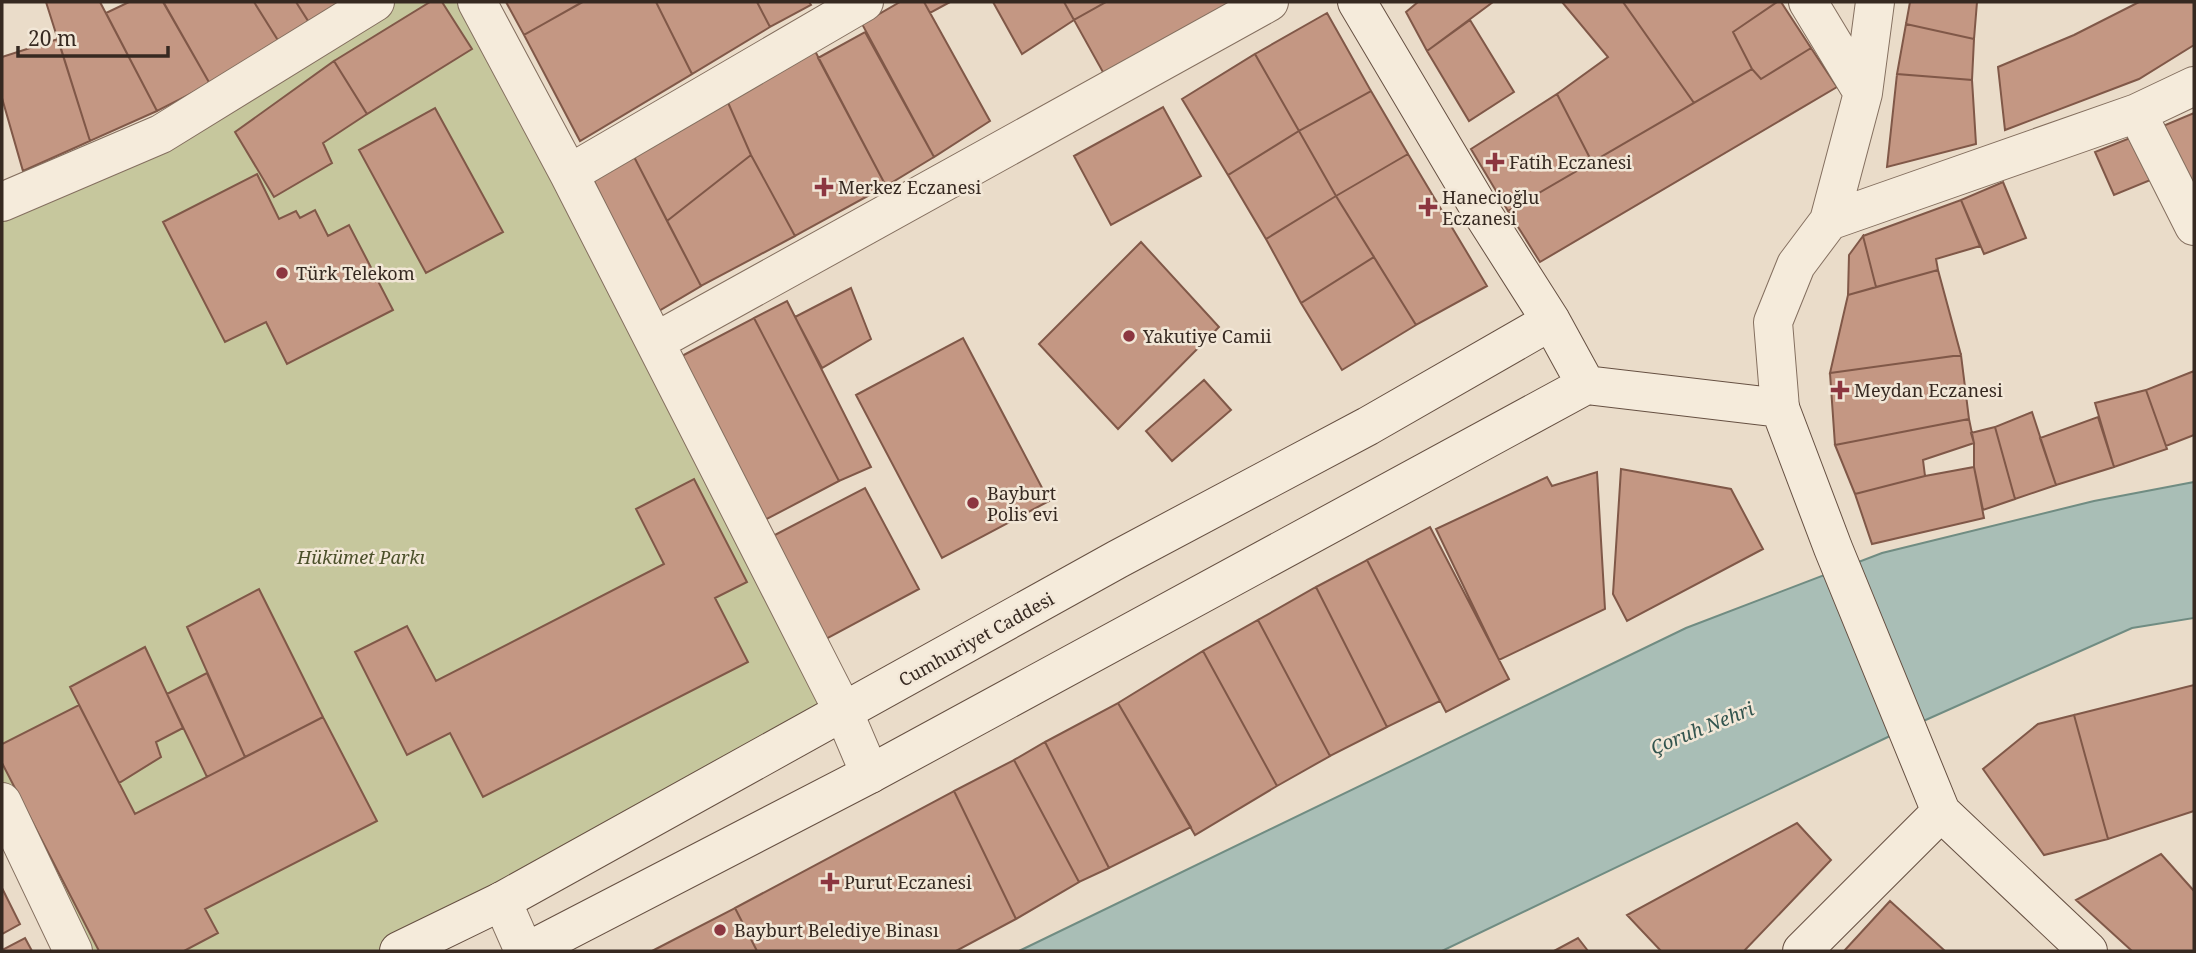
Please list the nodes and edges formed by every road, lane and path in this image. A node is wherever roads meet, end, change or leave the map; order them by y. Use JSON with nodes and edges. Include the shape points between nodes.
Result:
{"nodes":[{"id":1,"x":375,"y":2,"type":"edge"},
{"id":2,"x":477,"y":2,"type":"edge"},
{"id":3,"x":864,"y":2,"type":"edge"},
{"id":4,"x":1269,"y":2,"type":"edge"},
{"id":5,"x":1357,"y":2,"type":"edge"},
{"id":6,"x":1808,"y":2,"type":"edge"},
{"id":7,"x":1875,"y":2,"type":"edge"},
{"id":8,"x":2194,"y":86,"type":"edge"},
{"id":9,"x":1863,"y":93,"type":"junction"},
{"id":10,"x":2137,"y":113,"type":"junction"},
{"id":11,"x":569,"y":174,"type":"junction"},
{"id":12,"x":2,"y":202,"type":"edge"},
{"id":13,"x":1829,"y":221,"type":"junction"},
{"id":14,"x":2194,"y":226,"type":"edge"},
{"id":15,"x":1550,"y":321,"type":"junction"},
{"id":16,"x":655,"y":342,"type":"junction"},
{"id":17,"x":1586,"y":385,"type":"junction"},
{"id":18,"x":1780,"y":408,"type":"junction"},
{"id":19,"x":844,"y":713,"type":"junction"},
{"id":20,"x":870,"y":774,"type":"junction"},
{"id":21,"x":2,"y":802,"type":"edge"},
{"id":22,"x":1941,"y":812,"type":"junction"},
{"id":23,"x":502,"y":901,"type":"junction"},
{"id":24,"x":73,"y":951,"type":"edge"},
{"id":25,"x":399,"y":951,"type":"edge"},
{"id":26,"x":526,"y":951,"type":"edge"},
{"id":27,"x":1802,"y":951,"type":"edge"},
{"id":28,"x":2088,"y":951,"type":"edge"}],
"edges":[{"from":1,"to":12,"type":"street","via":[[161,134]]},
{"from":2,"to":11,"type":"street"},
{"from":3,"to":11,"type":"street"},
{"from":4,"to":16,"type":"street"},
{"from":5,"to":15,"type":"street"},
{"from":6,"to":9,"type":"street"},
{"from":7,"to":9,"type":"street"},
{"from":8,"to":10,"type":"street"},
{"from":9,"to":13,"type":"street"},
{"from":10,"to":13,"type":"street"},
{"from":10,"to":14,"type":"street"},
{"from":11,"to":16,"type":"street"},
{"from":13,"to":18,"type":"street","via":[[1797,265],[1773,322]]},
{"from":15,"to":17,"type":"street"},
{"from":15,"to":19,"type":"street","name":"Cumhuriyet Caddesi"},
{"from":16,"to":19,"type":"street"},
{"from":17,"to":18,"type":"street"},
{"from":17,"to":20,"type":"street"},
{"from":18,"to":22,"type":"street"},
{"from":19,"to":20,"type":"street"},
{"from":19,"to":23,"type":"street","name":"Cumhuriyet Caddesi"},
{"from":20,"to":26,"type":"street"},
{"from":21,"to":24,"type":"street"},
{"from":22,"to":27,"type":"street"},
{"from":22,"to":28,"type":"street"},
{"from":23,"to":25,"type":"street","name":"Cumhuriyet Caddesi"},
{"from":23,"to":26,"type":"street"}]}
